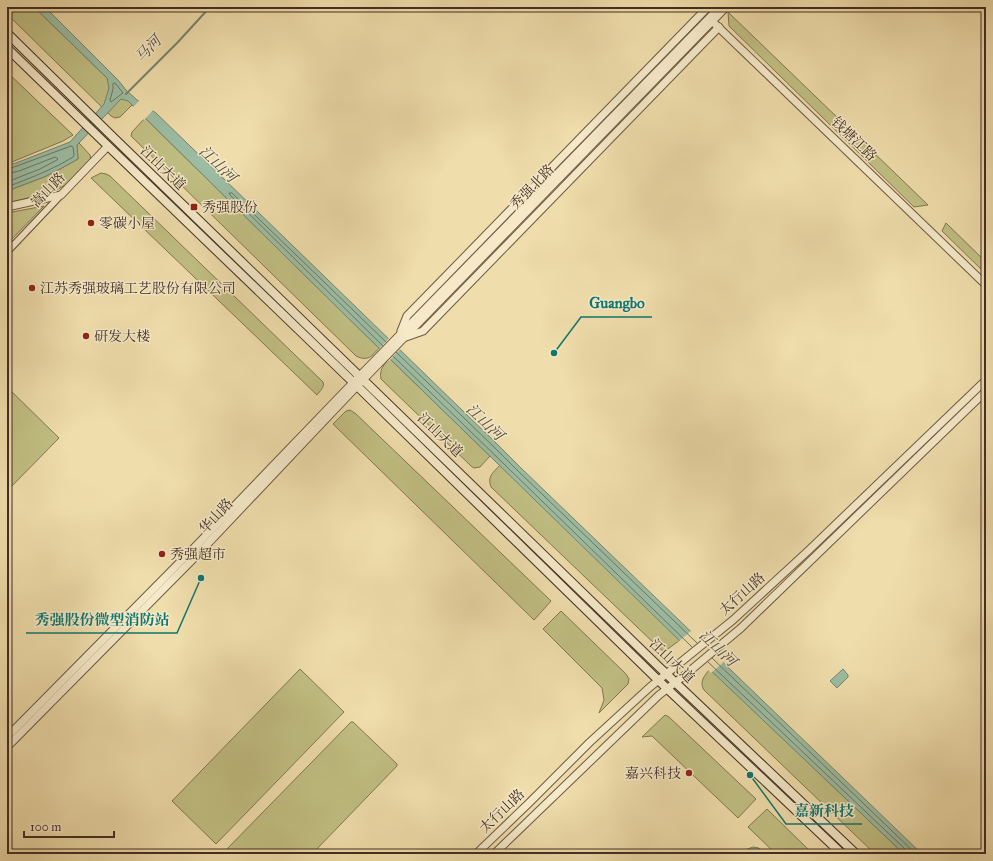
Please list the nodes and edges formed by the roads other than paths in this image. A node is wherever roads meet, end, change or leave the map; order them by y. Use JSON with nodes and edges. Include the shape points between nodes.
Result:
{"nodes":[{"id":1,"x":720,"y":7,"type":"edge"},
{"id":2,"x":726,"y":7,"type":"edge"},
{"id":3,"x":706,"y":10,"type":"edge"},
{"id":4,"x":711,"y":20,"type":"junction"},
{"id":5,"x":719,"y":27,"type":"junction"},
{"id":6,"x":7,"y":33,"type":"edge"},
{"id":7,"x":7,"y":48,"type":"edge"},
{"id":8,"x":108,"y":146,"type":"junction"},
{"id":9,"x":61,"y":195,"type":"junction"},
{"id":10,"x":7,"y":207,"type":"edge"},
{"id":11,"x":7,"y":252,"type":"edge"},
{"id":12,"x":986,"y":284,"type":"edge"},
{"id":13,"x":400,"y":338,"type":"junction"},
{"id":14,"x":361,"y":377,"type":"junction"},
{"id":15,"x":986,"y":380,"type":"edge"},
{"id":16,"x":355,"y":384,"type":"junction"},
{"id":17,"x":986,"y":391,"type":"edge"},
{"id":18,"x":666,"y":674,"type":"junction"},
{"id":19,"x":658,"y":680,"type":"junction"},
{"id":20,"x":675,"y":682,"type":"junction"},
{"id":21,"x":667,"y":688,"type":"junction"},
{"id":22,"x":7,"y":737,"type":"edge"},
{"id":23,"x":7,"y":747,"type":"edge"},
{"id":24,"x":476,"y":854,"type":"edge"},
{"id":25,"x":494,"y":854,"type":"edge"},
{"id":26,"x":842,"y":854,"type":"edge"},
{"id":27,"x":856,"y":854,"type":"edge"}],
"edges":[{"from":1,"to":4,"type":"street","name":"秀强北路"},
{"from":2,"to":4,"type":"street","name":"秀强北路"},
{"from":3,"to":4,"type":"street","name":"钱塘江路"},
{"from":3,"to":13,"type":"street","via":[[408,316]]},
{"from":4,"to":5,"type":"street","name":"钱塘江路"},
{"from":4,"to":13,"type":"street","name":"秀强北路"},
{"from":5,"to":12,"type":"street","name":"钱塘江路"},
{"from":5,"to":13,"type":"street","via":[[423,331]]},
{"from":6,"to":14,"type":"main road","name":"江山大道"},
{"from":7,"to":8,"type":"main road","name":"江山大道"},
{"from":8,"to":9,"type":"street","name":"嵩山路"},
{"from":8,"to":16,"type":"main road","name":"江山大道"},
{"from":9,"to":10,"type":"street"},
{"from":9,"to":11,"type":"street","name":"嵩山路"},
{"from":13,"to":14,"type":"street","name":"秀强北路"},
{"from":14,"to":16,"type":"street","name":"秀强北路"},
{"from":14,"to":18,"type":"main road","name":"江山大道"},
{"from":15,"to":18,"type":"street","name":"太行山路","via":[[733,620]]},
{"from":16,"to":19,"type":"main road","name":"江山大道"},
{"from":16,"to":22,"type":"street","name":"华山路"},
{"from":16,"to":23,"type":"street","name":"华山路","via":[[198,554]]},
{"from":17,"to":20,"type":"street","name":"太行山路","via":[[741,628]]},
{"from":18,"to":19,"type":"street","name":"太行山路"},
{"from":18,"to":20,"type":"main road","name":"江山大道"},
{"from":19,"to":21,"type":"main road","name":"江山大道"},
{"from":19,"to":24,"type":"street","name":"太行山路","via":[[590,742]]},
{"from":20,"to":21,"type":"street","name":"太行山路"},
{"from":20,"to":27,"type":"main road","name":"江山大道"},
{"from":21,"to":25,"type":"street","name":"太行山路"},
{"from":21,"to":26,"type":"main road","name":"江山大道"}]}
